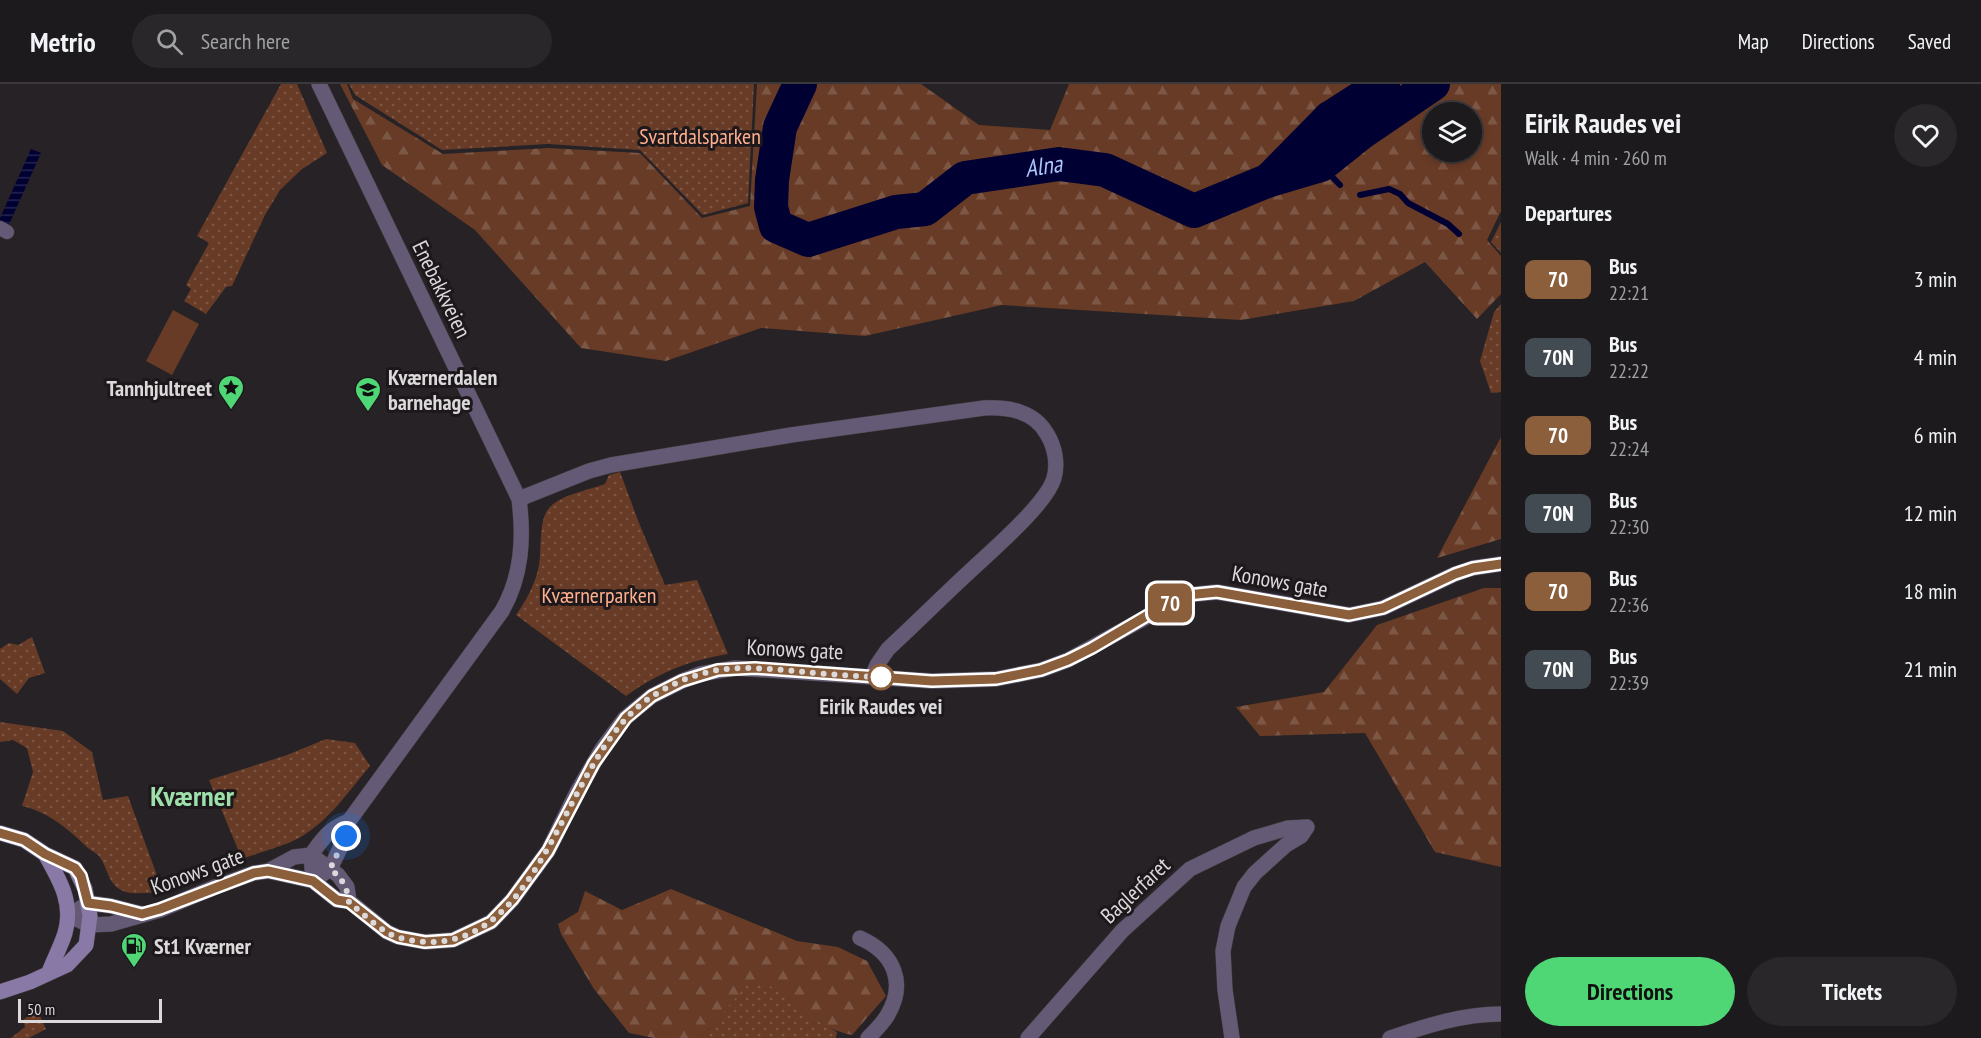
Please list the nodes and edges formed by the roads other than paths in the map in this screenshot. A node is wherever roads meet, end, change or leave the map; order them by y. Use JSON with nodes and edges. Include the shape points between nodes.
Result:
{"nodes":[{"id":1,"x":319,"y":84,"type":"edge"},
{"id":2,"x":519,"y":499,"type":"junction"},
{"id":3,"x":1501,"y":564,"type":"edge"},
{"id":4,"x":872,"y":677,"type":"junction"},
{"id":5,"x":349,"y":821,"type":"junction"},
{"id":6,"x":0,"y":833,"type":"edge"},
{"id":7,"x":45,"y":854,"type":"junction"},
{"id":8,"x":311,"y":855,"type":"junction"},
{"id":9,"x":330,"y":869,"type":"junction"},
{"id":10,"x":268,"y":871,"type":"junction"},
{"id":11,"x":313,"y":881,"type":"junction"},
{"id":12,"x":349,"y":902,"type":"junction"},
{"id":13,"x":88,"y":903,"type":"junction"},
{"id":14,"x":142,"y":914,"type":"junction"},
{"id":15,"x":68,"y":915,"type":"junction"},
{"id":16,"x":89,"y":925,"type":"junction"},
{"id":17,"x":860,"y":938,"type":"dead end"},
{"id":18,"x":49,"y":972,"type":"junction"},
{"id":19,"x":0,"y":992,"type":"edge"},
{"id":20,"x":1501,"y":1014,"type":"edge"},
{"id":21,"x":1429,"y":1032,"type":"edge"},
{"id":22,"x":868,"y":1038,"type":"edge"},
{"id":23,"x":1028,"y":1038,"type":"edge"},
{"id":24,"x":1232,"y":1038,"type":"edge"},
{"id":25,"x":1390,"y":1038,"type":"edge"}],
"edges":[{"from":1,"to":2,"type":"street","name":"Enebakkveien"},
{"from":2,"to":4,"type":"street","via":[[611,465],[791,435],[984,408],[1010,408],[1032,416],[1048,436],[1056,462],[1054,479],[1045,496],[888,649]]},
{"from":2,"to":5,"type":"street","name":"Enebakkveien","via":[[521,555],[507,602]]},
{"from":3,"to":4,"type":"street","name":"Konows gate","via":[[1455,574],[1392,604],[1349,615],[1202,592],[1172,601],[1092,648],[1041,670],[971,681]]},
{"from":4,"to":12,"type":"street","name":"Konows gate","via":[[735,668],[700,674],[652,696],[626,718],[602,749],[548,851],[512,900],[491,922],[464,936],[425,942],[398,937]]},
{"from":5,"to":8,"type":"street","name":"Enebakkveien","via":[[328,832]]},
{"from":5,"to":9,"type":"street","name":"Enebakkveien"},
{"from":6,"to":7,"type":"main road","via":[[24,840]]},
{"from":7,"to":13,"type":"main road","via":[[75,868]]},
{"from":7,"to":15,"type":"main road","via":[[62,884]]},
{"from":8,"to":9,"type":"street","name":"Konows gate"},
{"from":8,"to":10,"type":"street","name":"Konows gate","via":[[294,857]]},
{"from":8,"to":11,"type":"street"},
{"from":9,"to":11,"type":"street","name":"Enebakkveien"},
{"from":9,"to":12,"type":"street","name":"Konows gate","via":[[347,887]]},
{"from":10,"to":11,"type":"street","name":"Konows gate"},
{"from":10,"to":14,"type":"street","name":"Konows gate"},
{"from":11,"to":12,"type":"street","name":"Konows gate","via":[[337,900]]},
{"from":13,"to":14,"type":"street","name":"Konows gate"},
{"from":13,"to":15,"type":"street"},
{"from":13,"to":16,"type":"main road"},
{"from":14,"to":16,"type":"street","name":"Konows gate","via":[[111,924]]},
{"from":15,"to":16,"type":"street"},
{"from":15,"to":18,"type":"main road"},
{"from":16,"to":18,"type":"main road","via":[[86,945],[73,961]]},
{"from":17,"to":22,"type":"street","via":[[883,952],[897,980],[887,1016]]},
{"from":18,"to":19,"type":"main road"},
{"from":20,"to":21,"type":"street","via":[[1446,1020]]},
{"from":21,"to":25,"type":"street"},
{"from":23,"to":24,"type":"street","name":"Baglerfaret","via":[[1122,931],[1190,869],[1254,837],[1307,827],[1244,887],[1228,926],[1223,951]]}]}
